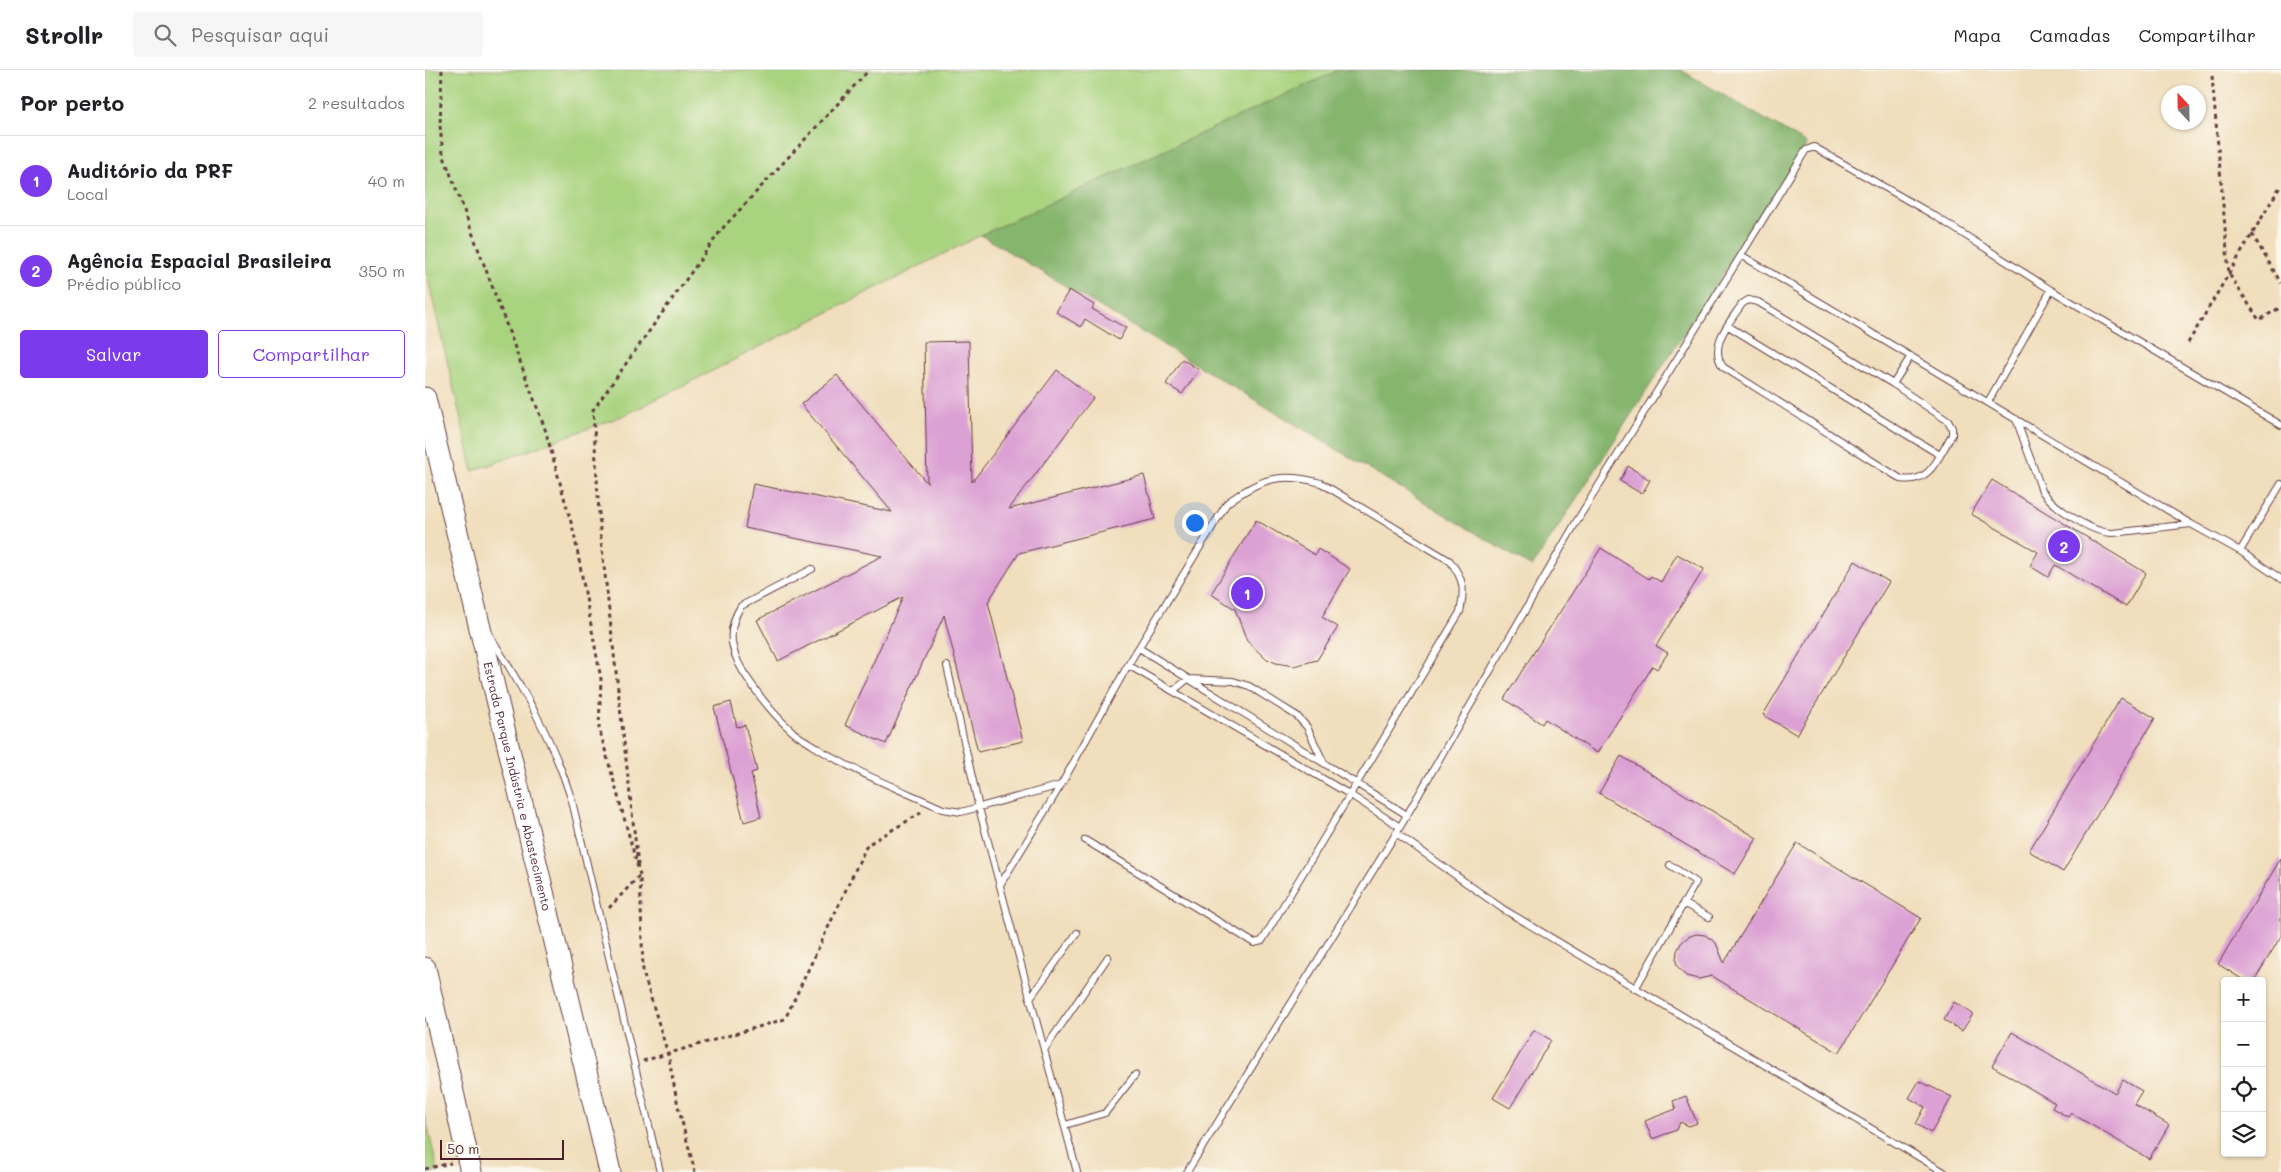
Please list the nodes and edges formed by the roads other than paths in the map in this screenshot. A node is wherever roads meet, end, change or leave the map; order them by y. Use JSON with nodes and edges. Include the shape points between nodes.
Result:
{"nodes":[{"id":1,"x":1741,"y":255,"type":"junction"},
{"id":2,"x":2051,"y":290,"type":"junction"},
{"id":3,"x":1728,"y":326,"type":"junction"},
{"id":4,"x":1911,"y":356,"type":"junction"},
{"id":5,"x":1893,"y":384,"type":"junction"},
{"id":6,"x":425,"y":398,"type":"edge"},
{"id":7,"x":1988,"y":402,"type":"junction"},
{"id":8,"x":2016,"y":419,"type":"junction"},
{"id":9,"x":2281,"y":425,"type":"edge"},
{"id":10,"x":429,"y":426,"type":"edge"},
{"id":11,"x":1940,"y":455,"type":"junction"},
{"id":12,"x":2281,"y":484,"type":"edge"},
{"id":13,"x":2191,"y":524,"type":"junction"},
{"id":14,"x":2240,"y":551,"type":"junction"},
{"id":15,"x":812,"y":569,"type":"dead end"},
{"id":16,"x":2281,"y":579,"type":"edge"},
{"id":17,"x":475,"y":612,"type":"junction"},
{"id":18,"x":1139,"y":648,"type":"junction"},
{"id":19,"x":1128,"y":665,"type":"junction"},
{"id":20,"x":947,"y":666,"type":"dead end"},
{"id":21,"x":1188,"y":679,"type":"junction"},
{"id":22,"x":1173,"y":691,"type":"junction"},
{"id":23,"x":1323,"y":762,"type":"junction"},
{"id":24,"x":1357,"y":782,"type":"junction"},
{"id":25,"x":1061,"y":785,"type":"junction"},
{"id":26,"x":1349,"y":794,"type":"junction"},
{"id":27,"x":979,"y":808,"type":"junction"},
{"id":28,"x":1407,"y":815,"type":"junction"},
{"id":29,"x":1398,"y":830,"type":"junction"},
{"id":30,"x":1085,"y":840,"type":"dead end"},
{"id":31,"x":1671,"y":865,"type":"dead end"},
{"id":32,"x":1000,"y":885,"type":"junction"},
{"id":33,"x":1683,"y":904,"type":"junction"},
{"id":34,"x":1709,"y":916,"type":"dead end"},
{"id":35,"x":1077,"y":933,"type":"dead end"},
{"id":36,"x":1108,"y":958,"type":"dead end"},
{"id":37,"x":425,"y":968,"type":"edge"},
{"id":38,"x":1635,"y":988,"type":"junction"},
{"id":39,"x":1030,"y":998,"type":"junction"},
{"id":40,"x":1044,"y":1050,"type":"junction"},
{"id":41,"x":1135,"y":1075,"type":"dead end"},
{"id":42,"x":1065,"y":1125,"type":"junction"},
{"id":43,"x":469,"y":1166,"type":"edge"},
{"id":44,"x":611,"y":1172,"type":"edge"},
{"id":45,"x":660,"y":1172,"type":"edge"},
{"id":46,"x":1077,"y":1172,"type":"edge"},
{"id":47,"x":1187,"y":1172,"type":"edge"},
{"id":48,"x":1944,"y":1172,"type":"edge"}],
"edges":[{"from":1,"to":2,"type":"lane","via":[[1806,150],[1814,147],[1935,216]]},
{"from":1,"to":4,"type":"lane"},
{"from":1,"to":28,"type":"lane","via":[[1578,519]]},
{"from":2,"to":7,"type":"lane"},
{"from":2,"to":9,"type":"lane"},
{"from":3,"to":5,"type":"lane","via":[[1742,304],[1748,300],[1758,302]]},
{"from":3,"to":11,"type":"lane"},
{"from":3,"to":11,"type":"lane","via":[[1716,351],[1723,367],[1901,479],[1921,479]]},
{"from":4,"to":5,"type":"lane"},
{"from":4,"to":7,"type":"lane"},
{"from":5,"to":11,"type":"lane","via":[[1948,421],[1952,435]]},
{"from":6,"to":10,"type":"highway","name":"Estrada Parque Indústria e Abastecimento"},
{"from":7,"to":8,"type":"lane"},
{"from":8,"to":13,"type":"lane"},
{"from":8,"to":13,"type":"lane","via":[[2042,491],[2093,529],[2113,533]]},
{"from":10,"to":17,"type":"highway","name":"Estrada Parque Indústria e Abastecimento"},
{"from":12,"to":14,"type":"lane"},
{"from":13,"to":14,"type":"lane"},
{"from":14,"to":16,"type":"lane"},
{"from":15,"to":27,"type":"lane","via":[[741,606],[735,616],[730,636],[733,652],[765,704],[793,732],[841,763],[943,809],[961,812]]},
{"from":17,"to":44,"type":"highway","name":"Estrada Parque Indústria e Abastecimento"},
{"from":17,"to":45,"type":"lane","via":[[530,699],[560,764],[572,801]]},
{"from":18,"to":19,"type":"lane"},
{"from":18,"to":21,"type":"lane"},
{"from":18,"to":24,"type":"lane","via":[[1227,503],[1247,489],[1274,478],[1298,477],[1321,483],[1450,561],[1460,575],[1464,594],[1460,612]]},
{"from":19,"to":22,"type":"lane"},
{"from":19,"to":25,"type":"lane"},
{"from":20,"to":27,"type":"lane"},
{"from":21,"to":22,"type":"lane"},
{"from":21,"to":23,"type":"lane"},
{"from":21,"to":23,"type":"lane","via":[[1233,681],[1249,686],[1297,716],[1307,727]]},
{"from":22,"to":26,"type":"lane"},
{"from":23,"to":24,"type":"lane"},
{"from":24,"to":26,"type":"lane"},
{"from":24,"to":28,"type":"lane"},
{"from":25,"to":27,"type":"lane"},
{"from":25,"to":32,"type":"lane"},
{"from":26,"to":29,"type":"lane"},
{"from":26,"to":30,"type":"lane","via":[[1265,937],[1254,943]]},
{"from":27,"to":32,"type":"lane"},
{"from":28,"to":29,"type":"lane"},
{"from":29,"to":38,"type":"lane","via":[[1503,909]]},
{"from":29,"to":47,"type":"lane"},
{"from":31,"to":33,"type":"lane","via":[[1696,882]]},
{"from":32,"to":39,"type":"lane"},
{"from":33,"to":34,"type":"lane"},
{"from":33,"to":38,"type":"lane"},
{"from":35,"to":39,"type":"lane"},
{"from":36,"to":40,"type":"lane"},
{"from":37,"to":43,"type":"highway"},
{"from":38,"to":48,"type":"lane"},
{"from":39,"to":40,"type":"lane"},
{"from":40,"to":42,"type":"lane"},
{"from":41,"to":42,"type":"lane","via":[[1105,1113]]},
{"from":42,"to":46,"type":"lane"}]}
